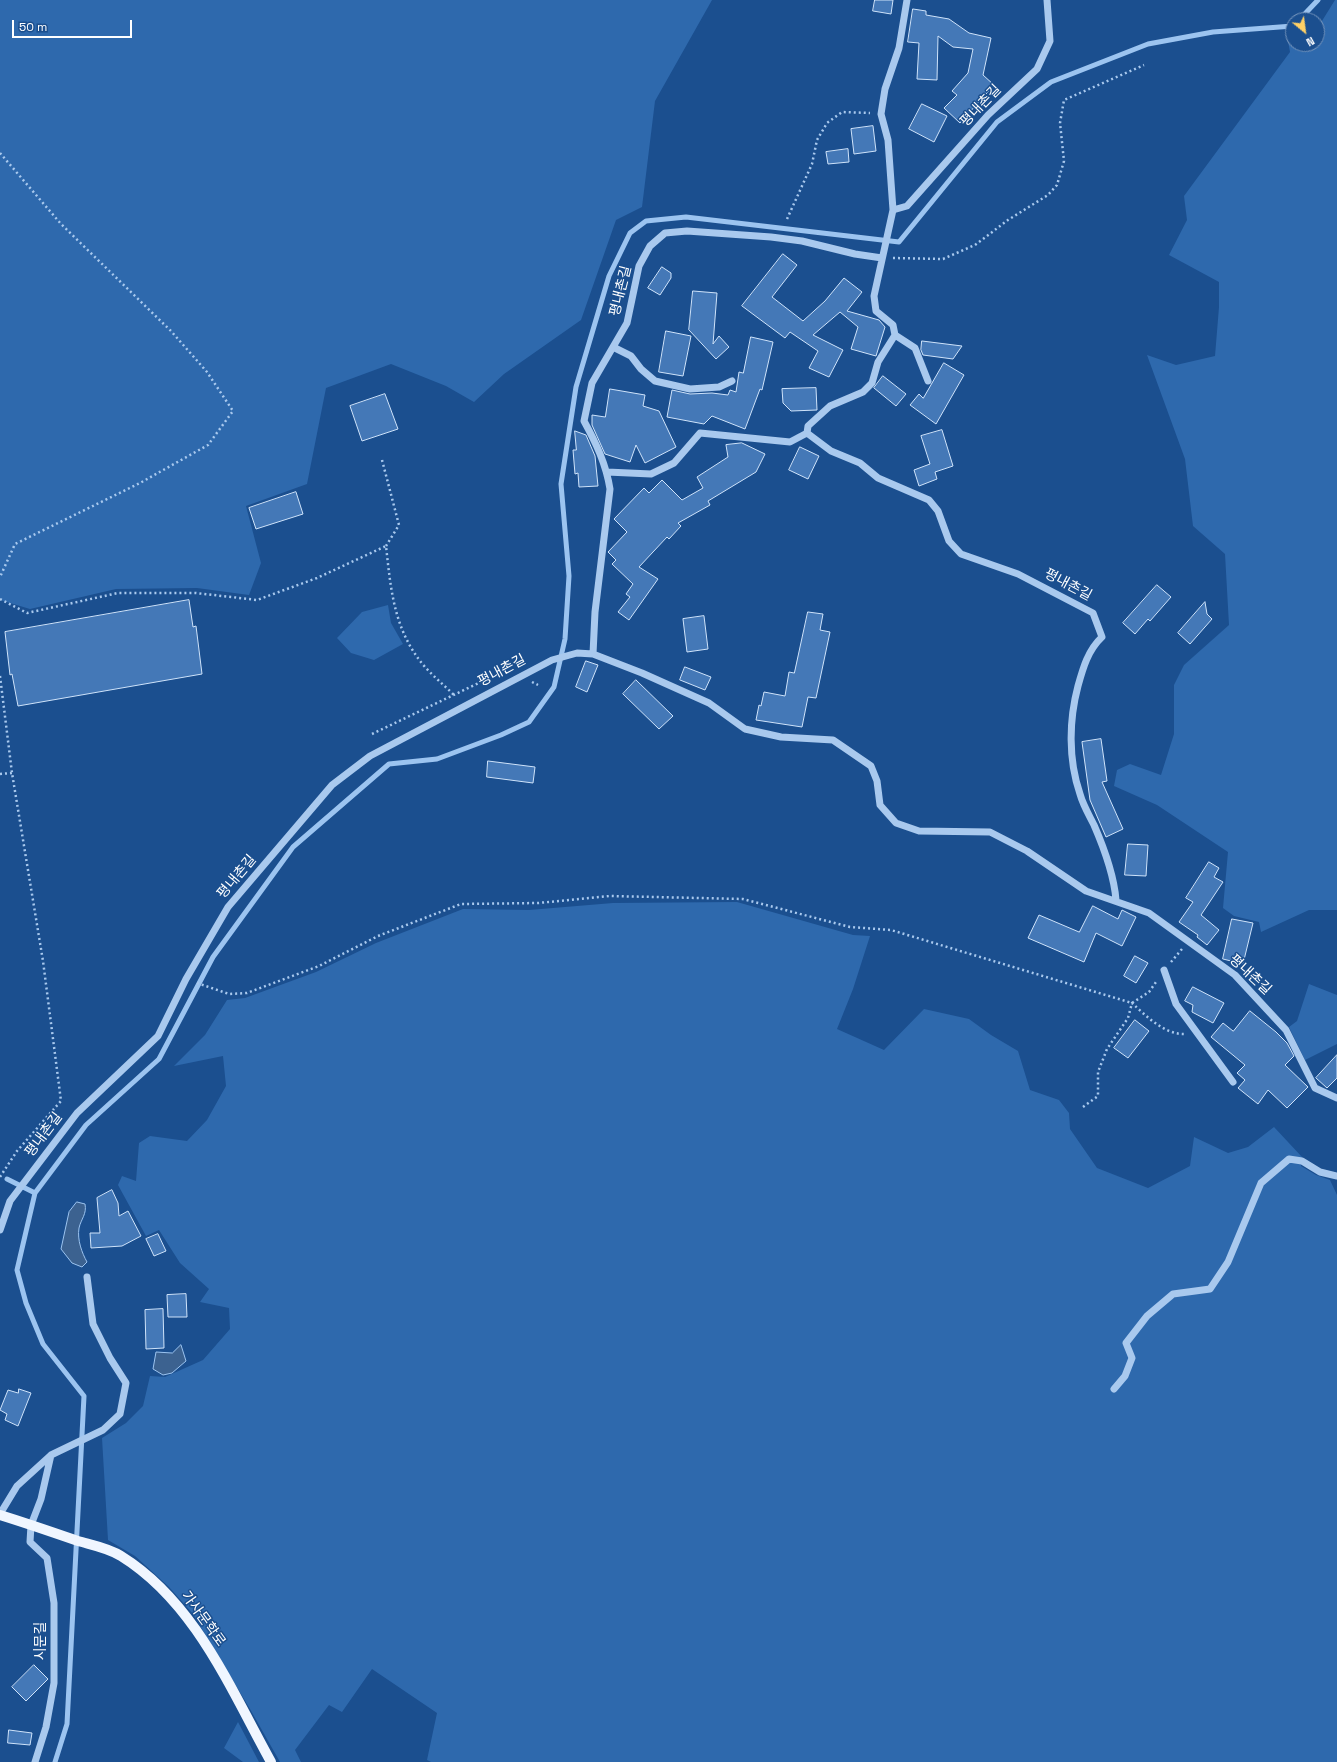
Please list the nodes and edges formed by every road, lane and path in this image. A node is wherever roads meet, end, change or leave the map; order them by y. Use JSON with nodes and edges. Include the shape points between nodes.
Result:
{"nodes":[{"id":1,"x":907,"y":0,"type":"edge"},
{"id":2,"x":1047,"y":0,"type":"edge"},
{"id":3,"x":1144,"y":65,"type":"dead end"},
{"id":4,"x":881,"y":114,"type":"junction"},
{"id":5,"x":0,"y":153,"type":"edge"},
{"id":6,"x":893,"y":210,"type":"junction"},
{"id":7,"x":787,"y":219,"type":"dead end"},
{"id":8,"x":882,"y":258,"type":"junction"},
{"id":9,"x":895,"y":335,"type":"junction"},
{"id":10,"x":613,"y":347,"type":"junction"},
{"id":11,"x":732,"y":381,"type":"dead end"},
{"id":12,"x":928,"y":381,"type":"dead end"},
{"id":13,"x":807,"y":433,"type":"junction"},
{"id":14,"x":382,"y":460,"type":"dead end"},
{"id":15,"x":607,"y":472,"type":"junction"},
{"id":16,"x":386,"y":546,"type":"junction"},
{"id":17,"x":0,"y":577,"type":"edge"},
{"id":18,"x":0,"y":599,"type":"edge"},
{"id":19,"x":593,"y":654,"type":"junction"},
{"id":20,"x":0,"y":676,"type":"edge"},
{"id":21,"x":454,"y":695,"type":"dead end"},
{"id":22,"x":12,"y":773,"type":"junction"},
{"id":23,"x":0,"y":774,"type":"edge"},
{"id":24,"x":1116,"y":900,"type":"junction"},
{"id":25,"x":1189,"y":941,"type":"junction"},
{"id":26,"x":1164,"y":970,"type":"junction"},
{"id":27,"x":194,"y":982,"type":"dead end"},
{"id":28,"x":1132,"y":1003,"type":"junction"},
{"id":29,"x":1197,"y":1033,"type":"junction"},
{"id":30,"x":1233,"y":1082,"type":"dead end"},
{"id":31,"x":1337,"y":1098,"type":"edge"},
{"id":32,"x":1083,"y":1107,"type":"dead end"},
{"id":33,"x":1337,"y":1176,"type":"edge"},
{"id":34,"x":0,"y":1178,"type":"edge"},
{"id":35,"x":0,"y":1230,"type":"edge"},
{"id":36,"x":87,"y":1277,"type":"dead end"},
{"id":37,"x":1114,"y":1389,"type":"dead end"},
{"id":38,"x":52,"y":1455,"type":"junction"},
{"id":39,"x":0,"y":1515,"type":"edge"},
{"id":40,"x":31,"y":1525,"type":"junction"},
{"id":41,"x":35,"y":1762,"type":"edge"},
{"id":42,"x":270,"y":1762,"type":"edge"}],
"edges":[{"from":1,"to":4,"type":"street"},
{"from":2,"to":6,"type":"street","name":"평내촌길","via":[[1050,41],[1037,70],[988,115],[907,206]]},
{"from":3,"to":8,"type":"path","via":[[1064,100],[1060,123],[1064,161],[1057,185],[1048,195],[1008,220],[976,245],[943,259]]},
{"from":4,"to":6,"type":"street","via":[[888,140]]},
{"from":4,"to":7,"type":"path","via":[[842,112],[827,123],[817,140],[812,164]]},
{"from":5,"to":17,"type":"path","via":[[61,224],[171,331],[208,372],[233,411],[208,445],[140,483],[15,544]]},
{"from":6,"to":8,"type":"street"},
{"from":8,"to":9,"type":"street","via":[[874,296],[876,310],[893,325]]},
{"from":8,"to":10,"type":"street","name":"평내촌길","via":[[771,237],[687,230],[665,233],[650,246],[639,266],[627,323]]},
{"from":9,"to":12,"type":"street","via":[[915,348]]},
{"from":9,"to":13,"type":"street","via":[[878,362],[872,383],[863,392],[830,406],[808,426]]},
{"from":10,"to":11,"type":"street","via":[[631,356],[655,381],[690,389],[720,387]]},
{"from":10,"to":15,"type":"street","name":"평내촌길","via":[[592,384],[584,421],[598,447]]},
{"from":13,"to":15,"type":"street","via":[[790,442],[700,433],[674,463],[651,474]]},
{"from":13,"to":24,"type":"street","name":"평내촌길","via":[[831,451],[860,463],[878,478],[929,500],[938,511],[949,541],[961,554],[1018,574],[1092,613],[1102,637],[1094,645],[1082,670],[1070,731],[1074,771],[1080,795],[1114,881]]},
{"from":14,"to":16,"type":"path","via":[[399,526]]},
{"from":15,"to":19,"type":"street","name":"평내촌길","via":[[610,489],[595,612]]},
{"from":16,"to":18,"type":"path","via":[[317,578],[256,600],[196,593],[118,593],[27,613]]},
{"from":16,"to":21,"type":"path","via":[[391,598],[403,635],[425,666]]},
{"from":19,"to":24,"type":"street","name":"평내촌길","via":[[709,704],[745,729],[781,738],[833,740],[871,766],[877,781],[880,805],[896,823],[919,831],[990,832],[1027,850],[1086,891]]},
{"from":19,"to":35,"type":"street","name":"평내촌길","via":[[576,652],[552,660],[370,756],[332,785],[228,907],[186,978],[158,1036],[77,1113],[10,1201]]},
{"from":20,"to":22,"type":"path"},
{"from":22,"to":23,"type":"path"},
{"from":22,"to":34,"type":"path","via":[[43,961],[62,1101],[17,1151]]},
{"from":24,"to":25,"type":"street","name":"평내촌길","via":[[1149,913]]},
{"from":25,"to":26,"type":"path"},
{"from":25,"to":31,"type":"street","name":"평내촌길","via":[[1235,975],[1286,1030],[1315,1088]]},
{"from":26,"to":28,"type":"path","via":[[1149,992]]},
{"from":26,"to":29,"type":"street","via":[[1176,1004]]},
{"from":27,"to":28,"type":"path","via":[[229,994],[247,993],[319,966],[378,936],[461,904],[538,903],[610,896],[743,900],[850,927],[891,930]]},
{"from":28,"to":29,"type":"path","via":[[1149,1020],[1177,1034]]},
{"from":28,"to":32,"type":"path","via":[[1128,1018],[1107,1049],[1098,1072],[1098,1096]]},
{"from":29,"to":30,"type":"street"},
{"from":33,"to":37,"type":"street","via":[[1320,1172],[1302,1161],[1289,1159],[1261,1183],[1228,1262],[1210,1289],[1173,1294],[1147,1316],[1126,1343],[1132,1358],[1125,1376]]},
{"from":36,"to":38,"type":"street","via":[[93,1324],[110,1358],[126,1382],[120,1414],[103,1430]]},
{"from":38,"to":39,"type":"street","via":[[17,1486]]},
{"from":38,"to":40,"type":"street"},
{"from":39,"to":40,"type":"main road","name":"가사문학로"},
{"from":40,"to":41,"type":"street","name":"시문길","via":[[30,1542],[47,1558],[54,1603],[54,1683],[46,1727]]},
{"from":40,"to":42,"type":"main road","name":"가사문학로","via":[[120,1555],[150,1577],[188,1618],[215,1660]]}]}
